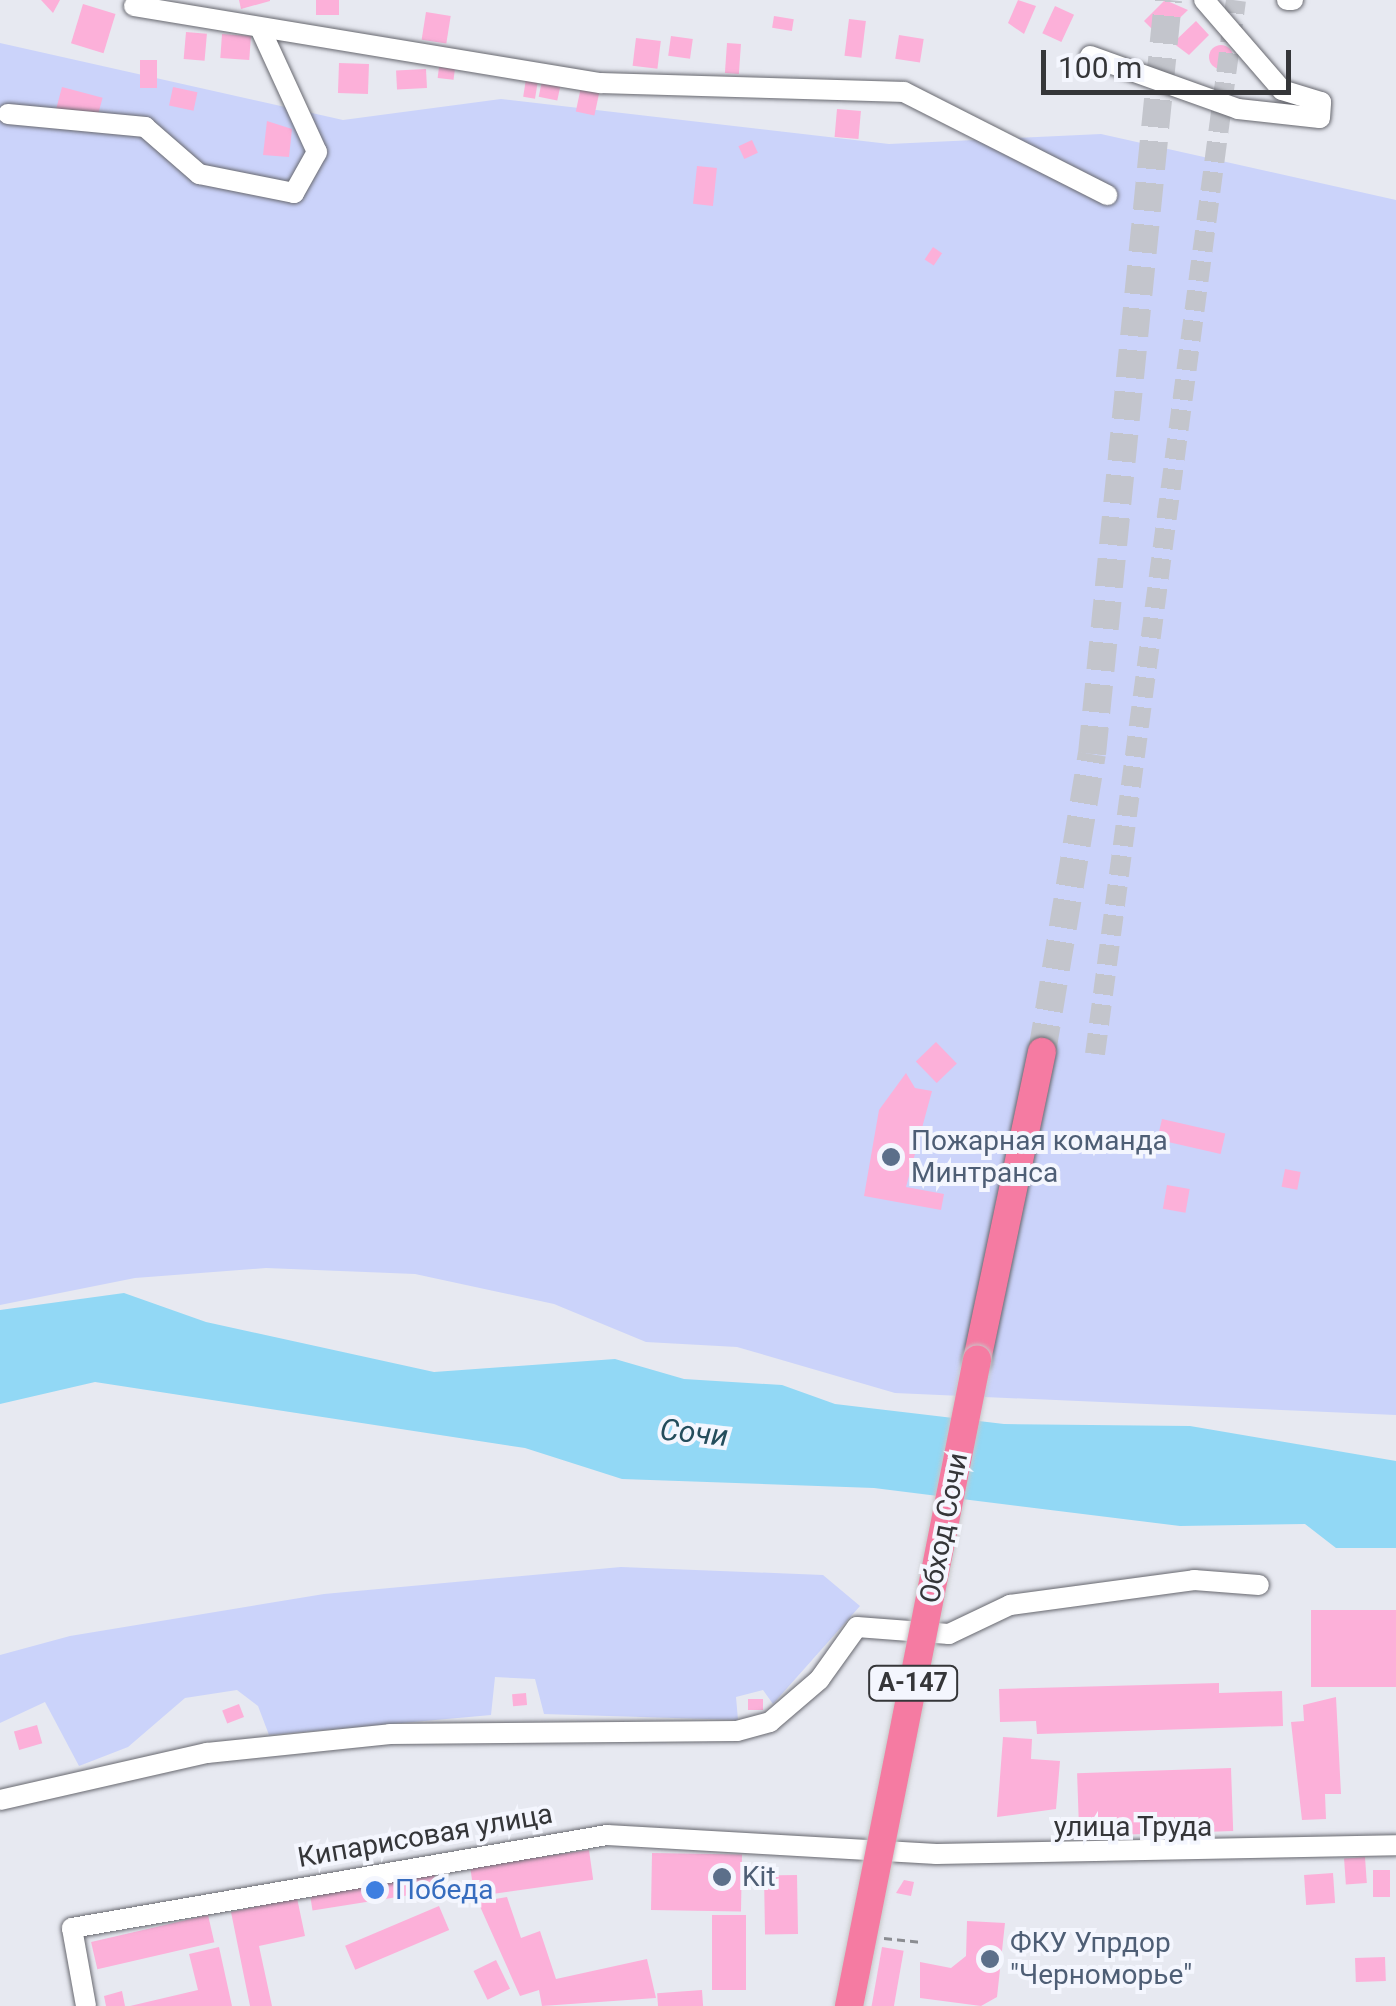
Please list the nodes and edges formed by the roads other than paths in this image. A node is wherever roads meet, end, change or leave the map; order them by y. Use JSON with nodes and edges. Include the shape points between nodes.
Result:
{"nodes":[{"id":1,"x":1204,"y":0,"type":"edge"},
{"id":2,"x":135,"y":2,"type":"edge"},
{"id":3,"x":261,"y":30,"type":"junction"},
{"id":4,"x":1090,"y":56,"type":"dead end"},
{"id":5,"x":8,"y":114,"type":"dead end"},
{"id":6,"x":1107,"y":195,"type":"dead end"},
{"id":7,"x":1042,"y":1052,"type":"tunnel mouth"},
{"id":8,"x":1260,"y":1585,"type":"dead end"},
{"id":9,"x":0,"y":1800,"type":"edge"},
{"id":10,"x":1396,"y":1845,"type":"edge"},
{"id":11,"x":871,"y":1852,"type":"joint"},
{"id":12,"x":86,"y":2006,"type":"edge"},
{"id":13,"x":849,"y":2006,"type":"edge"}],
"edges":[{"from":1,"to":4,"type":"street","via":[[1282,90],[1321,102],[1320,118],[1238,109]]},
{"from":2,"to":3,"type":"street"},
{"from":3,"to":5,"type":"street","via":[[317,152],[294,193],[199,174],[145,127]]},
{"from":3,"to":6,"type":"street","via":[[402,44],[602,83],[904,92]]},
{"from":7,"to":13,"type":"highway","name":"Обход Сочи","number":"А-147","bridge":true},
{"from":8,"to":9,"type":"street","via":[[1194,1580],[1010,1605],[949,1634],[857,1627],[770,1722],[737,1730],[390,1734],[208,1753]]},
{"from":10,"to":11,"type":"street","name":"улица Труда"},
{"from":11,"to":12,"type":"street","name":"Кипарисовая улица","via":[[607,1835],[72,1928]]}]}
